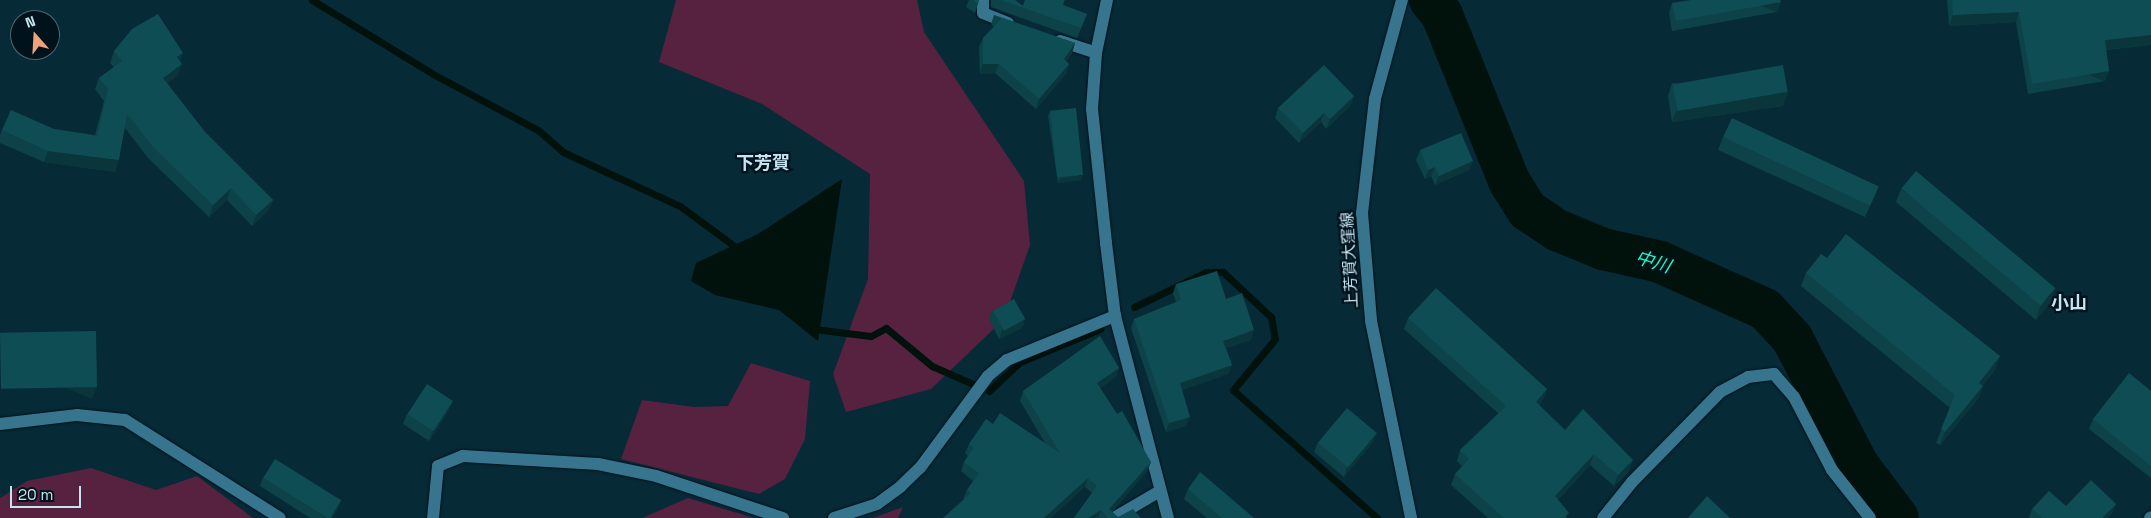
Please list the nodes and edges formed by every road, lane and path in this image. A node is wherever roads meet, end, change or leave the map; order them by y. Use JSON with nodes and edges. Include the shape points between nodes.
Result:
{"nodes":[{"id":1,"x":983,"y":0,"type":"edge"},
{"id":2,"x":1107,"y":0,"type":"edge"},
{"id":3,"x":1402,"y":1,"type":"edge"},
{"id":4,"x":1020,"y":28,"type":"edge"},
{"id":5,"x":1049,"y":38,"type":"edge"},
{"id":6,"x":1096,"y":53,"type":"junction"},
{"id":7,"x":1114,"y":316,"type":"junction"},
{"id":8,"x":0,"y":424,"type":"edge"},
{"id":9,"x":1160,"y":492,"type":"junction"},
{"id":10,"x":280,"y":518,"type":"edge"},
{"id":11,"x":433,"y":518,"type":"edge"},
{"id":12,"x":783,"y":518,"type":"edge"},
{"id":13,"x":834,"y":518,"type":"edge"},
{"id":14,"x":1114,"y":518,"type":"edge"},
{"id":15,"x":1168,"y":518,"type":"edge"},
{"id":16,"x":1411,"y":518,"type":"edge"},
{"id":17,"x":1603,"y":518,"type":"edge"},
{"id":18,"x":1870,"y":518,"type":"edge"}],
"edges":[{"from":1,"to":4,"type":"street","via":[[984,13]]},
{"from":2,"to":6,"type":"street"},
{"from":3,"to":16,"type":"street","name":"上芳賀大窪線","via":[[1376,99],[1362,213],[1371,321]]},
{"from":5,"to":6,"type":"street"},
{"from":6,"to":7,"type":"street","via":[[1092,109]]},
{"from":7,"to":9,"type":"street","via":[[1156,460]]},
{"from":7,"to":13,"type":"street","via":[[1008,360],[988,376],[920,468],[900,487],[877,504]]},
{"from":8,"to":10,"type":"street","via":[[77,415],[125,420]]},
{"from":9,"to":14,"type":"street"},
{"from":9,"to":15,"type":"street"},
{"from":11,"to":12,"type":"street","via":[[438,466],[463,456],[598,464],[656,476]]},
{"from":17,"to":18,"type":"street","via":[[1632,482],[1720,392],[1748,377],[1774,374],[1794,397],[1832,470]]}]}
